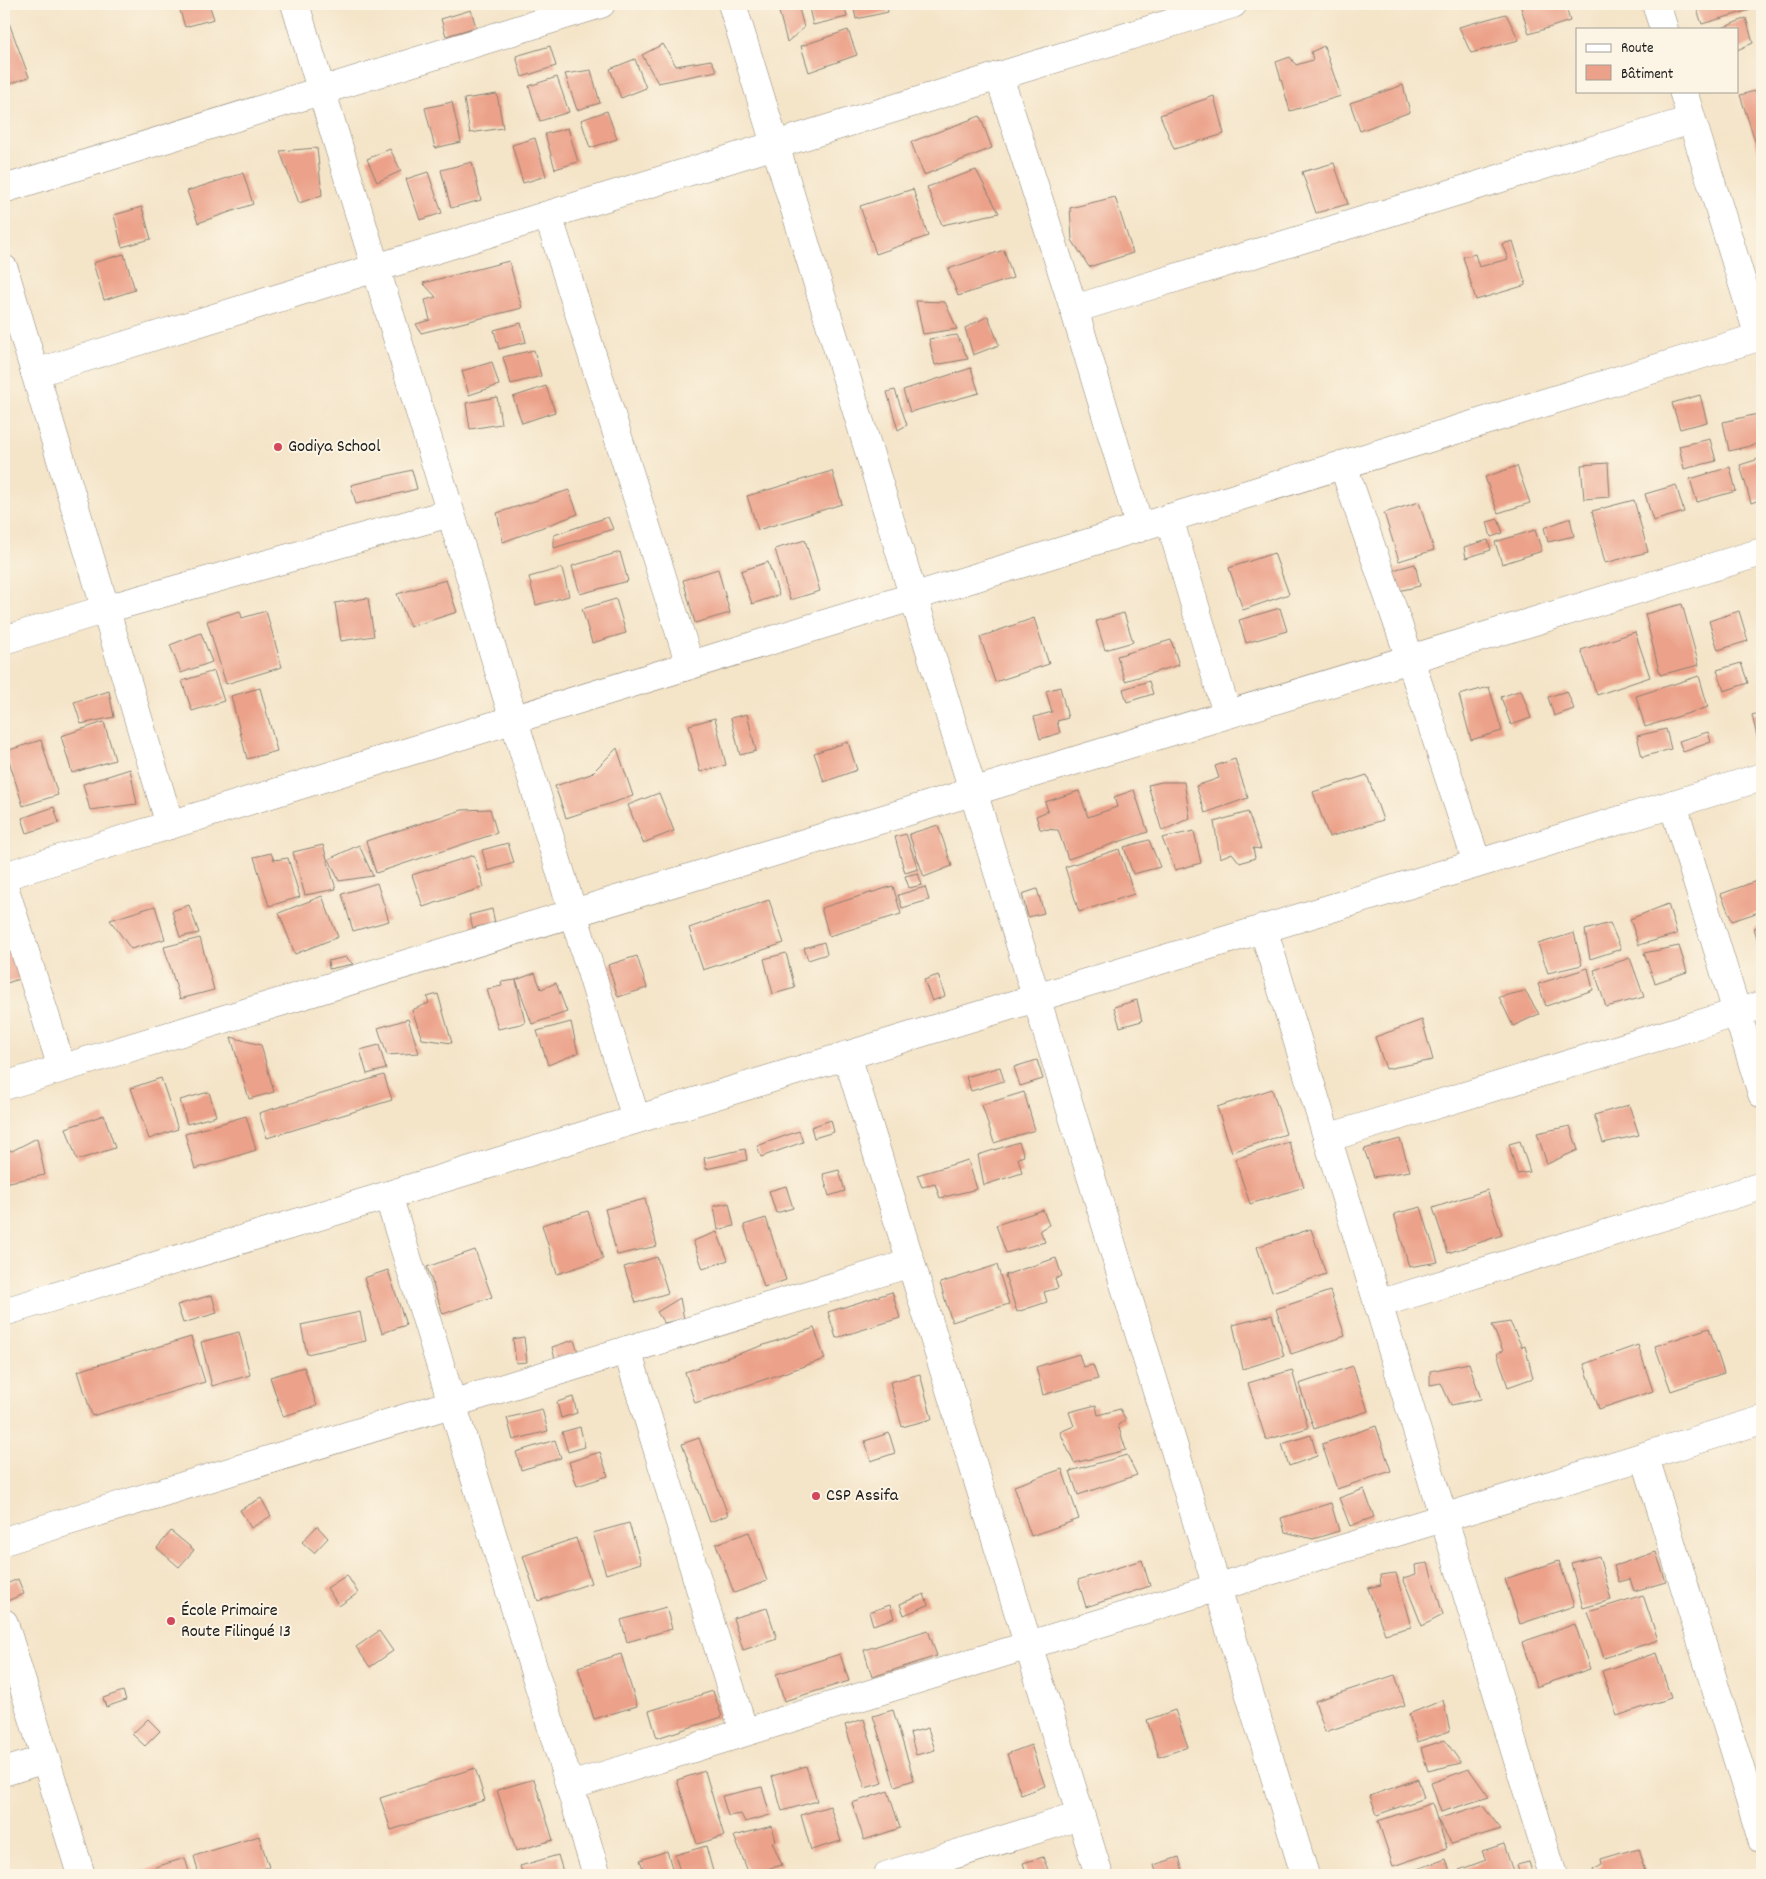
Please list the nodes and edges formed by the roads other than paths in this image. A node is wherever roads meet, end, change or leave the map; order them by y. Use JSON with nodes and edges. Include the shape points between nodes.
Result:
{"nodes":[{"id":1,"x":294,"y":4,"type":"edge"},
{"id":2,"x":601,"y":4,"type":"edge"},
{"id":3,"x":732,"y":4,"type":"edge"},
{"id":4,"x":1233,"y":4,"type":"edge"},
{"id":5,"x":1656,"y":4,"type":"edge"},
{"id":6,"x":1664,"y":28,"type":"edge"},
{"id":7,"x":999,"y":76,"type":"junction"},
{"id":8,"x":321,"y":91,"type":"junction"},
{"id":9,"x":1683,"y":92,"type":"edge"},
{"id":10,"x":1691,"y":120,"type":"junction"},
{"id":11,"x":775,"y":145,"type":"junction"},
{"id":12,"x":4,"y":189,"type":"edge"},
{"id":13,"x":548,"y":214,"type":"junction"},
{"id":14,"x":376,"y":268,"type":"junction"},
{"id":15,"x":4,"y":269,"type":"edge"},
{"id":16,"x":1074,"y":309,"type":"junction"},
{"id":17,"x":1761,"y":337,"type":"edge"},
{"id":18,"x":35,"y":373,"type":"junction"},
{"id":19,"x":1343,"y":465,"type":"junction"},
{"id":20,"x":450,"y":512,"type":"junction"},
{"id":21,"x":1169,"y":518,"type":"junction"},
{"id":22,"x":1140,"y":528,"type":"junction"},
{"id":23,"x":1762,"y":552,"type":"edge"},
{"id":24,"x":913,"y":596,"type":"junction"},
{"id":25,"x":106,"y":609,"type":"junction"},
{"id":26,"x":4,"y":640,"type":"edge"},
{"id":27,"x":1410,"y":659,"type":"junction"},
{"id":28,"x":690,"y":665,"type":"junction"},
{"id":29,"x":1227,"y":714,"type":"junction"},
{"id":30,"x":514,"y":720,"type":"junction"},
{"id":31,"x":1762,"y":777,"type":"edge"},
{"id":32,"x":973,"y":792,"type":"junction"},
{"id":33,"x":1673,"y":804,"type":"junction"},
{"id":34,"x":170,"y":825,"type":"junction"},
{"id":35,"x":1477,"y":864,"type":"junction"},
{"id":36,"x":4,"y":876,"type":"edge"},
{"id":37,"x":4,"y":886,"type":"edge"},
{"id":38,"x":573,"y":913,"type":"junction"},
{"id":39,"x":1263,"y":928,"type":"junction"},
{"id":40,"x":1036,"y":997,"type":"junction"},
{"id":41,"x":1750,"y":1009,"type":"edge"},
{"id":42,"x":847,"y":1055,"type":"junction"},
{"id":43,"x":62,"y":1068,"type":"junction"},
{"id":44,"x":4,"y":1086,"type":"edge"},
{"id":45,"x":1762,"y":1094,"type":"edge"},
{"id":46,"x":636,"y":1119,"type":"junction"},
{"id":47,"x":1327,"y":1138,"type":"junction"},
{"id":48,"x":1762,"y":1186,"type":"edge"},
{"id":49,"x":388,"y":1195,"type":"junction"},
{"id":50,"x":911,"y":1263,"type":"junction"},
{"id":51,"x":1378,"y":1304,"type":"junction"},
{"id":52,"x":4,"y":1312,"type":"edge"},
{"id":53,"x":627,"y":1350,"type":"junction"},
{"id":54,"x":453,"y":1404,"type":"junction"},
{"id":55,"x":1762,"y":1420,"type":"edge"},
{"id":56,"x":1645,"y":1457,"type":"junction"},
{"id":57,"x":1444,"y":1518,"type":"junction"},
{"id":58,"x":4,"y":1542,"type":"edge"},
{"id":59,"x":1217,"y":1587,"type":"junction"},
{"id":60,"x":4,"y":1623,"type":"edge"},
{"id":61,"x":1028,"y":1646,"type":"junction"},
{"id":62,"x":744,"y":1732,"type":"junction"},
{"id":63,"x":45,"y":1759,"type":"junction"},
{"id":64,"x":4,"y":1772,"type":"edge"},
{"id":65,"x":570,"y":1786,"type":"junction"},
{"id":66,"x":1080,"y":1816,"type":"junction"},
{"id":67,"x":1762,"y":1840,"type":"edge"},
{"id":68,"x":81,"y":1875,"type":"edge"},
{"id":69,"x":597,"y":1875,"type":"edge"},
{"id":70,"x":888,"y":1875,"type":"edge"},
{"id":71,"x":1098,"y":1875,"type":"edge"},
{"id":72,"x":1305,"y":1875,"type":"edge"},
{"id":73,"x":1553,"y":1875,"type":"edge"}],
"edges":[{"from":1,"to":8,"type":"street"},
{"from":2,"to":8,"type":"street"},
{"from":3,"to":11,"type":"street"},
{"from":4,"to":7,"type":"street"},
{"from":5,"to":6,"type":"street"},
{"from":7,"to":11,"type":"street"},
{"from":7,"to":16,"type":"street"},
{"from":8,"to":12,"type":"street"},
{"from":8,"to":14,"type":"street"},
{"from":9,"to":10,"type":"street"},
{"from":10,"to":16,"type":"street"},
{"from":10,"to":17,"type":"street"},
{"from":11,"to":13,"type":"street"},
{"from":11,"to":24,"type":"street"},
{"from":13,"to":14,"type":"street"},
{"from":13,"to":28,"type":"street"},
{"from":14,"to":18,"type":"street"},
{"from":14,"to":20,"type":"street"},
{"from":15,"to":18,"type":"street"},
{"from":16,"to":22,"type":"street"},
{"from":17,"to":19,"type":"street"},
{"from":18,"to":25,"type":"street"},
{"from":19,"to":21,"type":"street"},
{"from":19,"to":27,"type":"street"},
{"from":20,"to":25,"type":"street"},
{"from":20,"to":30,"type":"street"},
{"from":21,"to":22,"type":"street"},
{"from":21,"to":29,"type":"street"},
{"from":22,"to":24,"type":"street"},
{"from":23,"to":27,"type":"street"},
{"from":24,"to":28,"type":"street"},
{"from":24,"to":32,"type":"street"},
{"from":25,"to":26,"type":"street"},
{"from":25,"to":34,"type":"street"},
{"from":27,"to":29,"type":"street"},
{"from":27,"to":35,"type":"street"},
{"from":28,"to":30,"type":"street"},
{"from":29,"to":32,"type":"street"},
{"from":30,"to":34,"type":"street"},
{"from":30,"to":38,"type":"street"},
{"from":31,"to":33,"type":"street"},
{"from":32,"to":38,"type":"street"},
{"from":32,"to":40,"type":"street"},
{"from":33,"to":35,"type":"street"},
{"from":33,"to":41,"type":"street"},
{"from":34,"to":36,"type":"street"},
{"from":35,"to":39,"type":"street"},
{"from":37,"to":43,"type":"street"},
{"from":38,"to":43,"type":"street"},
{"from":38,"to":46,"type":"street"},
{"from":39,"to":40,"type":"street"},
{"from":39,"to":47,"type":"street"},
{"from":40,"to":42,"type":"street"},
{"from":40,"to":59,"type":"street"},
{"from":41,"to":45,"type":"street"},
{"from":41,"to":47,"type":"street"},
{"from":42,"to":46,"type":"street"},
{"from":42,"to":50,"type":"street"},
{"from":43,"to":44,"type":"street"},
{"from":46,"to":49,"type":"street"},
{"from":47,"to":51,"type":"street"},
{"from":48,"to":51,"type":"street"},
{"from":49,"to":52,"type":"street"},
{"from":49,"to":54,"type":"street"},
{"from":50,"to":53,"type":"street"},
{"from":50,"to":61,"type":"street"},
{"from":51,"to":57,"type":"street"},
{"from":53,"to":54,"type":"street"},
{"from":53,"to":62,"type":"street"},
{"from":54,"to":58,"type":"street"},
{"from":54,"to":65,"type":"street"},
{"from":55,"to":56,"type":"street"},
{"from":56,"to":57,"type":"street"},
{"from":56,"to":67,"type":"street"},
{"from":57,"to":59,"type":"street"},
{"from":57,"to":73,"type":"street"},
{"from":59,"to":61,"type":"street"},
{"from":59,"to":72,"type":"street"},
{"from":60,"to":63,"type":"street"},
{"from":61,"to":62,"type":"street"},
{"from":61,"to":66,"type":"street"},
{"from":62,"to":65,"type":"street"},
{"from":63,"to":64,"type":"street"},
{"from":63,"to":68,"type":"street"},
{"from":65,"to":69,"type":"street"},
{"from":66,"to":70,"type":"street"},
{"from":66,"to":71,"type":"street"}]}
